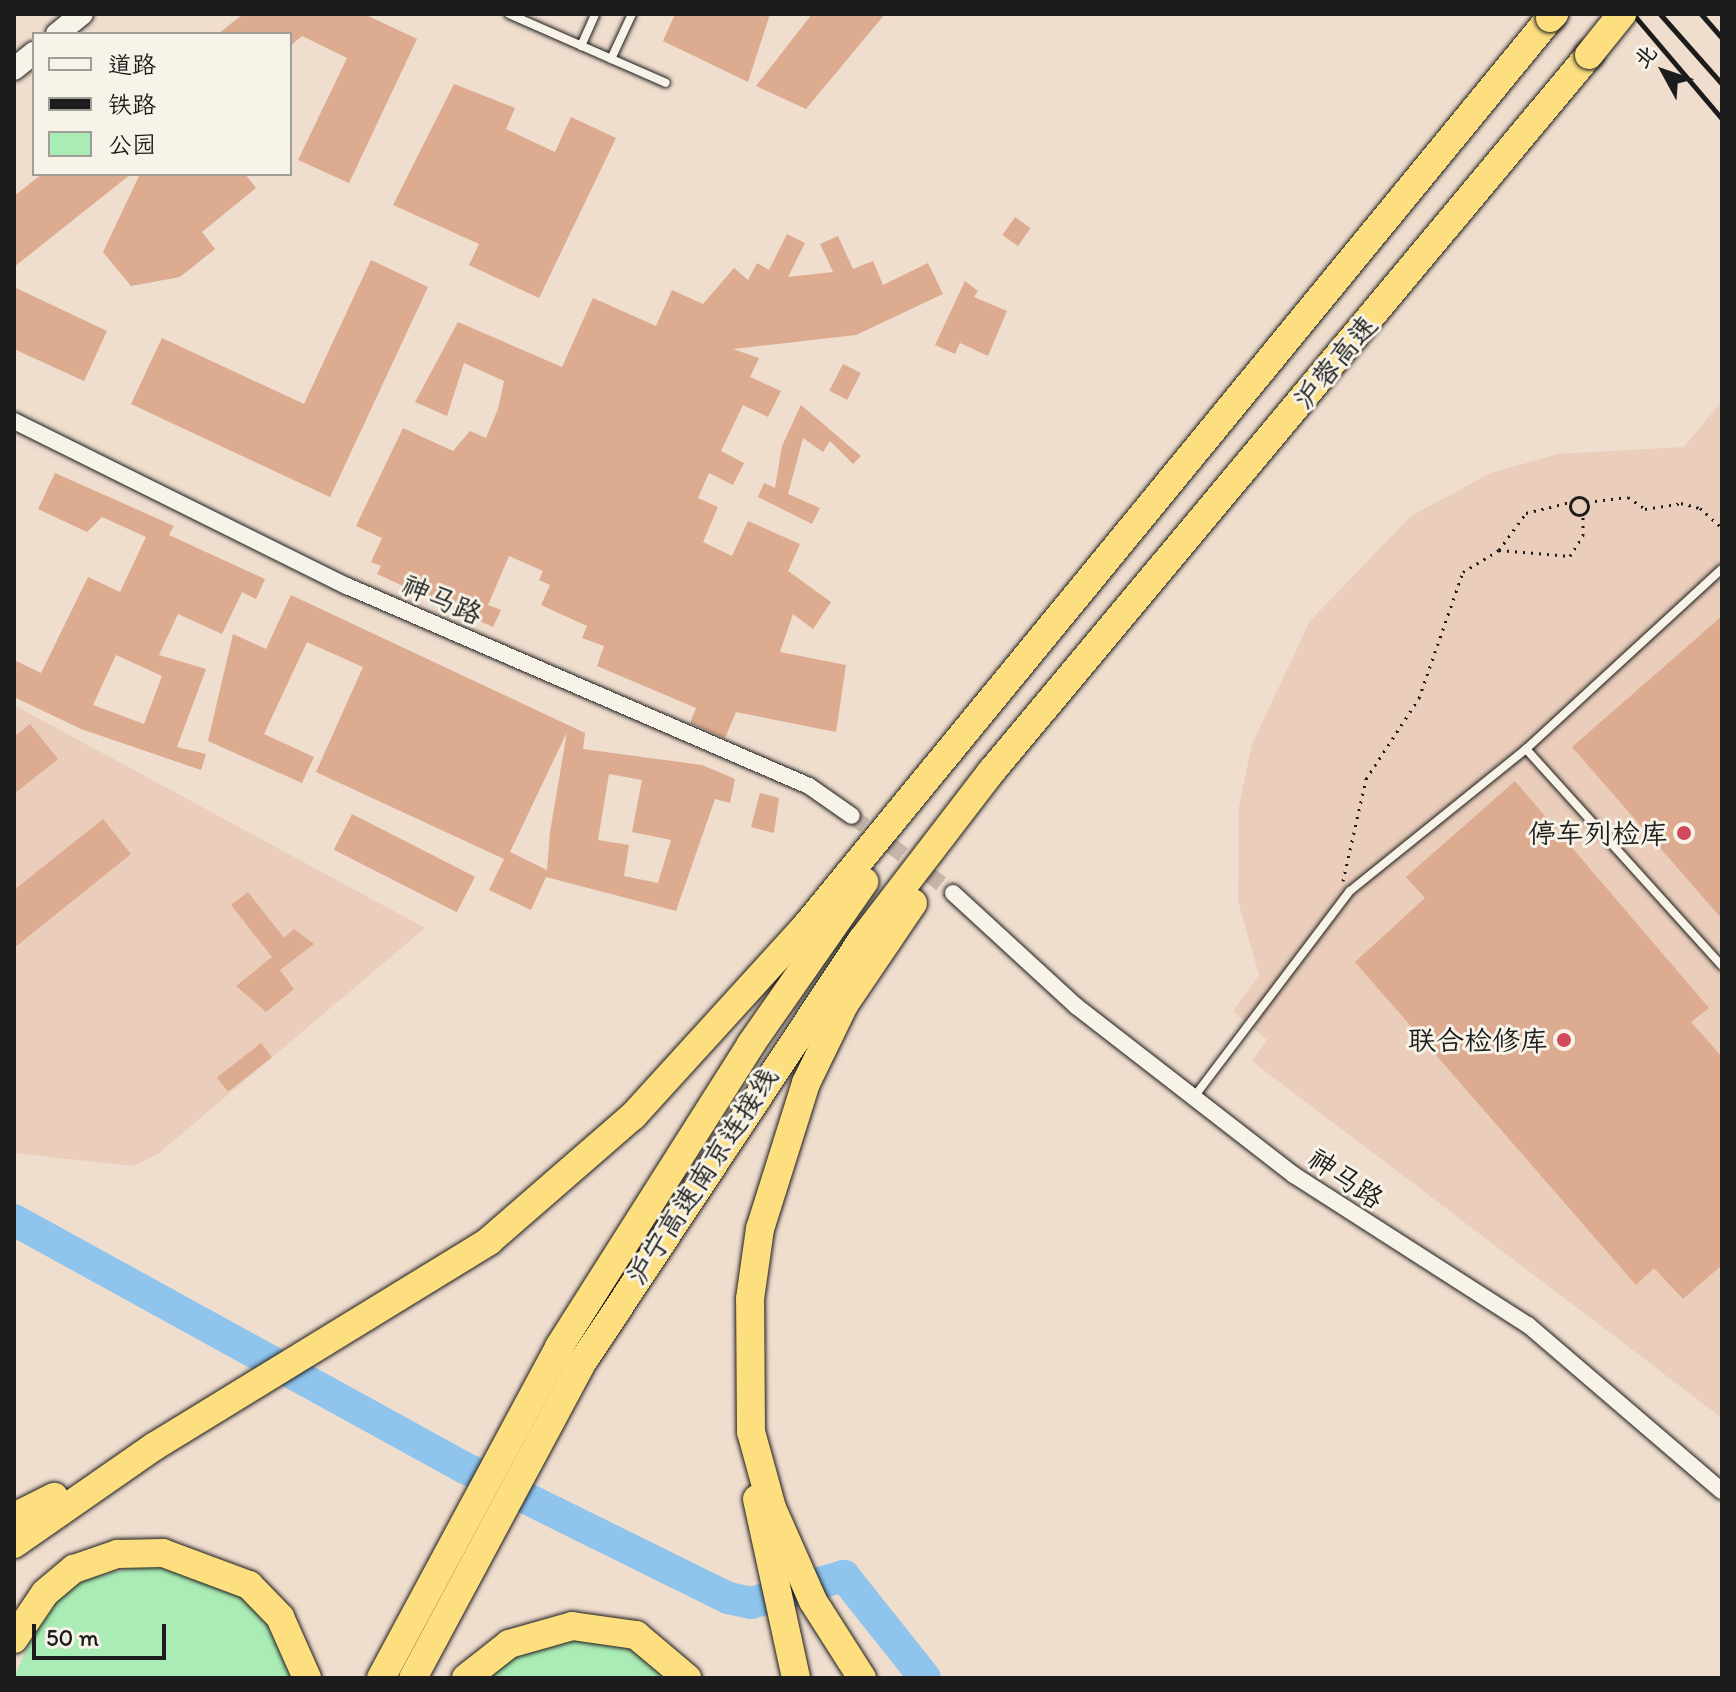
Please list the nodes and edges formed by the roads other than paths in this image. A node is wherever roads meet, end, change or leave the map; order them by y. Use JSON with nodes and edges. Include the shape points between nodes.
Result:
{"nodes":[{"id":1,"x":82,"y":14,"type":"edge"},
{"id":2,"x":509,"y":14,"type":"edge"},
{"id":3,"x":595,"y":14,"type":"edge"},
{"id":4,"x":632,"y":14,"type":"edge"},
{"id":5,"x":1622,"y":14,"type":"edge"},
{"id":6,"x":1552,"y":16,"type":"edge"},
{"id":7,"x":60,"y":32,"type":"edge"},
{"id":8,"x":581,"y":46,"type":"junction"},
{"id":9,"x":32,"y":55,"type":"edge"},
{"id":10,"x":611,"y":59,"type":"junction"},
{"id":11,"x":14,"y":69,"type":"edge"},
{"id":12,"x":666,"y":83,"type":"dead end"},
{"id":13,"x":14,"y":421,"type":"edge"},
{"id":14,"x":1722,"y":569,"type":"edge"},
{"id":15,"x":983,"y":710,"type":"junction"},
{"id":16,"x":1047,"y":710,"type":"junction"},
{"id":17,"x":1526,"y":749,"type":"junction"},
{"id":18,"x":852,"y":816,"type":"tunnel mouth"},
{"id":19,"x":953,"y":893,"type":"tunnel mouth"},
{"id":20,"x":1722,"y":966,"type":"edge"},
{"id":21,"x":1194,"y":1097,"type":"junction"},
{"id":22,"x":155,"y":1446,"type":"junction"},
{"id":23,"x":1722,"y":1491,"type":"edge"},
{"id":24,"x":14,"y":1517,"type":"edge"},
{"id":25,"x":14,"y":1544,"type":"edge"},
{"id":26,"x":778,"y":1558,"type":"junction"},
{"id":27,"x":14,"y":1639,"type":"edge"},
{"id":28,"x":307,"y":1678,"type":"edge"},
{"id":29,"x":381,"y":1678,"type":"edge"},
{"id":30,"x":413,"y":1678,"type":"edge"},
{"id":31,"x":466,"y":1678,"type":"edge"},
{"id":32,"x":687,"y":1678,"type":"edge"},
{"id":33,"x":796,"y":1678,"type":"edge"},
{"id":34,"x":862,"y":1678,"type":"edge"}],
"edges":[{"from":1,"to":7,"type":"main road"},
{"from":2,"to":8,"type":"lane"},
{"from":3,"to":8,"type":"lane"},
{"from":4,"to":10,"type":"lane"},
{"from":5,"to":16,"type":"highway","name":"沪蓉高速","bridge":true},
{"from":6,"to":15,"type":"highway","name":"沪蓉高速"},
{"from":8,"to":10,"type":"lane"},
{"from":9,"to":11,"type":"main road"},
{"from":10,"to":12,"type":"lane"},
{"from":13,"to":18,"type":"street","name":"神马路","via":[[347,586],[809,786]]},
{"from":14,"to":17,"type":"lane"},
{"from":15,"to":22,"type":"highway","via":[[797,937],[633,1116],[489,1241]]},
{"from":15,"to":29,"type":"highway","name":"沪宁高速南京连接线","via":[[751,1044],[475,1493]]},
{"from":16,"to":26,"type":"highway","via":[[844,1005],[806,1083],[760,1229],[748,1338],[751,1432]]},
{"from":16,"to":30,"type":"highway","name":"沪宁高速南京连接线","via":[[926,853],[777,1062],[580,1366]]},
{"from":17,"to":20,"type":"lane"},
{"from":17,"to":21,"type":"lane","via":[[1350,891]]},
{"from":19,"to":21,"type":"street","name":"神马路","via":[[1076,1006]]},
{"from":21,"to":23,"type":"street","name":"神马路","via":[[1294,1175],[1528,1325]]},
{"from":22,"to":24,"type":"highway"},
{"from":22,"to":25,"type":"highway"},
{"from":26,"to":33,"type":"highway","via":[[779,1615]]},
{"from":26,"to":34,"type":"highway","via":[[813,1601]]},
{"from":27,"to":28,"type":"highway","via":[[45,1593],[74,1569],[117,1554],[163,1553],[249,1585],[280,1617]]},
{"from":31,"to":32,"type":"highway","via":[[509,1644],[572,1626],[636,1635]]}]}
